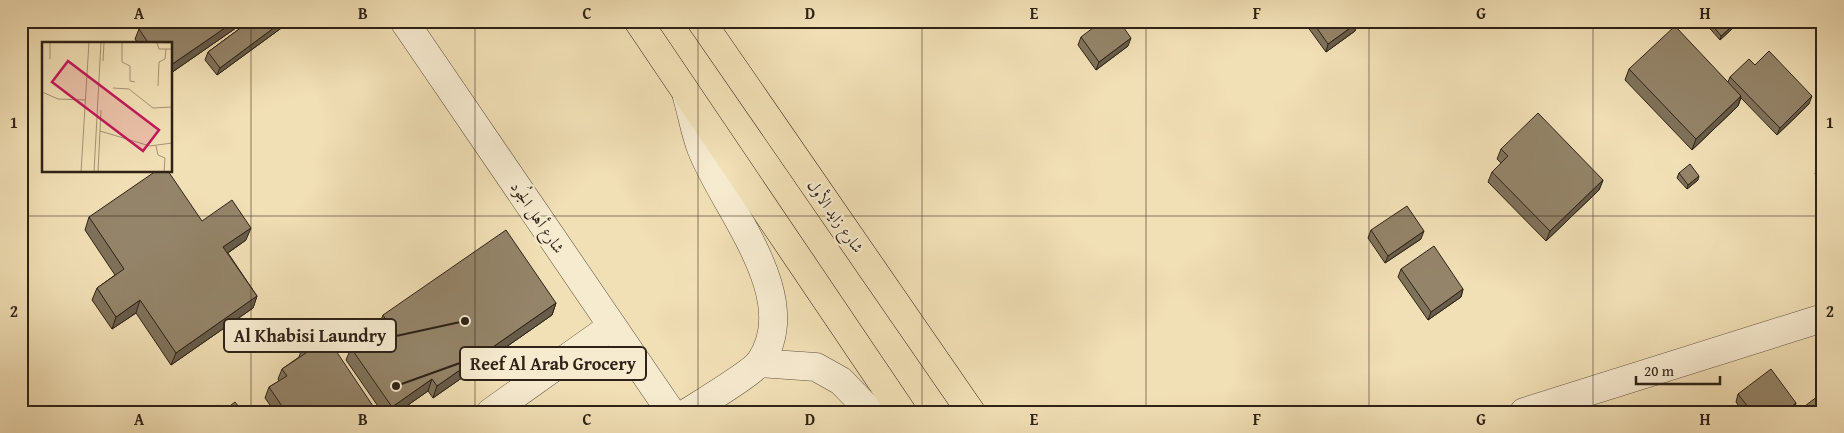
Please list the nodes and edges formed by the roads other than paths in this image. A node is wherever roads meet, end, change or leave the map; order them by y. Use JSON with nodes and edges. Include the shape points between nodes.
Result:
{"nodes":[{"id":1,"x":404,"y":21,"type":"edge"},
{"id":2,"x":638,"y":21,"type":"edge"},
{"id":3,"x":701,"y":21,"type":"edge"},
{"id":4,"x":685,"y":91,"type":"junction"},
{"id":5,"x":1823,"y":318,"type":"edge"},
{"id":6,"x":612,"y":326,"type":"junction"},
{"id":7,"x":760,"y":363,"type":"junction"},
{"id":8,"x":491,"y":412,"type":"edge"},
{"id":9,"x":672,"y":412,"type":"edge"},
{"id":10,"x":688,"y":412,"type":"edge"},
{"id":11,"x":871,"y":412,"type":"edge"},
{"id":12,"x":902,"y":412,"type":"edge"},
{"id":13,"x":970,"y":412,"type":"edge"},
{"id":14,"x":1524,"y":412,"type":"edge"}],
"edges":[{"from":1,"to":6,"type":"street","name":"شارع أهل الجُود"},
{"from":2,"to":4,"type":"main road"},
{"from":3,"to":13,"type":"main road","name":"شارع زايد الأول"},
{"from":4,"to":7,"type":"street","via":[[701,149],[758,258],[770,292],[773,318]]},
{"from":4,"to":12,"type":"main road"},
{"from":5,"to":14,"type":"street"},
{"from":6,"to":8,"type":"street"},
{"from":6,"to":9,"type":"street","name":"شارع أهل الجُود"},
{"from":7,"to":10,"type":"street"},
{"from":7,"to":11,"type":"street","via":[[816,368],[841,381]]}]}
